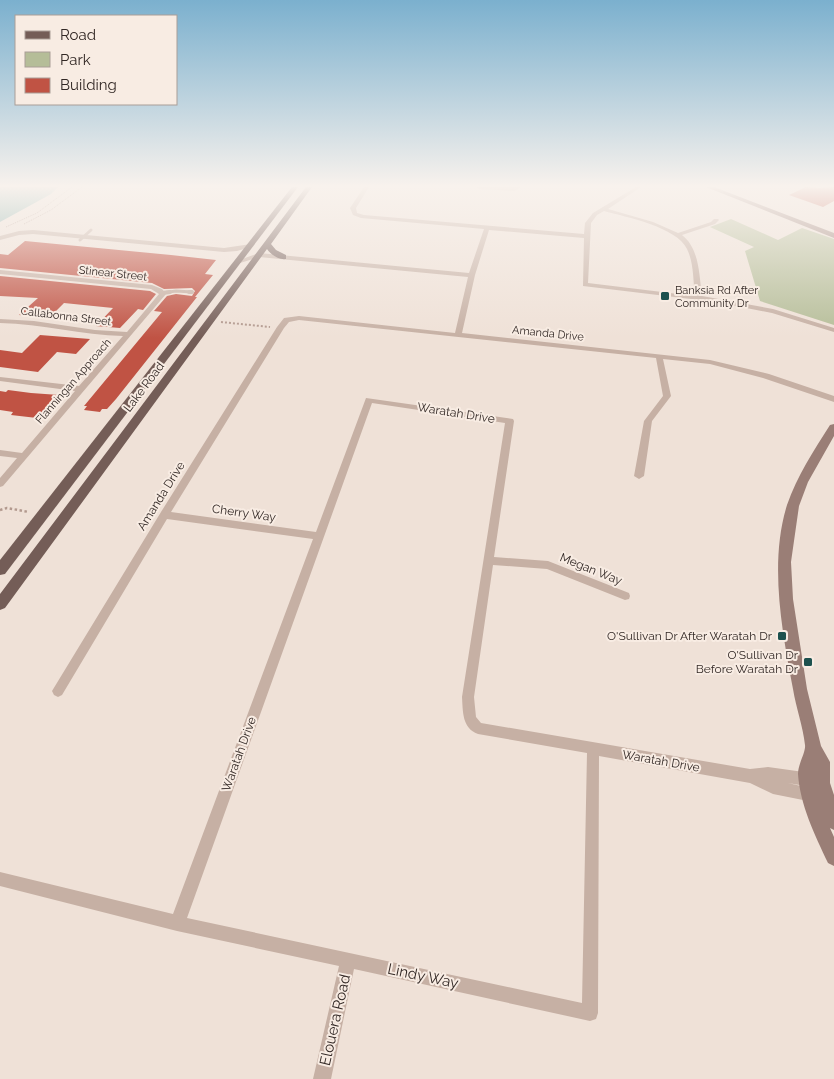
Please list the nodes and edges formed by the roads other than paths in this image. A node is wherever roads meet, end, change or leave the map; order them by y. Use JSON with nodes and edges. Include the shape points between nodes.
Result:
{"nodes":[{"id":1,"x":70,"y":237,"type":"edge"},
{"id":2,"x":257,"y":237,"type":"edge"},
{"id":3,"x":272,"y":237,"type":"edge"},
{"id":4,"x":484,"y":237,"type":"edge"},
{"id":5,"x":586,"y":237,"type":"edge"},
{"id":6,"x":679,"y":237,"type":"edge"},
{"id":7,"x":82,"y":238,"type":"junction"},
{"id":8,"x":267,"y":244,"type":"junction"},
{"id":9,"x":250,"y":247,"type":"junction"},
{"id":10,"x":259,"y":255,"type":"junction"},
{"id":11,"x":283,"y":258,"type":"junction"},
{"id":12,"x":231,"y":261,"type":"junction"},
{"id":13,"x":0,"y":272,"type":"edge"},
{"id":14,"x":472,"y":275,"type":"junction"},
{"id":15,"x":192,"y":292,"type":"dead end"},
{"id":16,"x":162,"y":293,"type":"junction"},
{"id":17,"x":700,"y":297,"type":"junction"},
{"id":18,"x":0,"y":321,"type":"edge"},
{"id":19,"x":834,"y":330,"type":"edge"},
{"id":20,"x":129,"y":334,"type":"junction"},
{"id":21,"x":458,"y":335,"type":"junction"},
{"id":22,"x":659,"y":356,"type":"junction"},
{"id":23,"x":0,"y":379,"type":"edge"},
{"id":24,"x":80,"y":389,"type":"junction"},
{"id":25,"x":801,"y":389,"type":"junction"},
{"id":26,"x":834,"y":399,"type":"edge"},
{"id":27,"x":834,"y":405,"type":"edge"},
{"id":28,"x":834,"y":429,"type":"edge"},
{"id":29,"x":0,"y":453,"type":"edge"},
{"id":30,"x":22,"y":456,"type":"junction"},
{"id":31,"x":638,"y":476,"type":"dead end"},
{"id":32,"x":0,"y":484,"type":"edge"},
{"id":33,"x":164,"y":515,"type":"junction"},
{"id":34,"x":320,"y":536,"type":"junction"},
{"id":35,"x":488,"y":561,"type":"junction"},
{"id":36,"x":0,"y":570,"type":"edge"},
{"id":37,"x":625,"y":596,"type":"dead end"},
{"id":38,"x":0,"y":604,"type":"edge"},
{"id":39,"x":58,"y":691,"type":"dead end"},
{"id":40,"x":593,"y":750,"type":"junction"},
{"id":41,"x":816,"y":788,"type":"junction"},
{"id":42,"x":834,"y":821,"type":"edge"},
{"id":43,"x":834,"y":857,"type":"edge"},
{"id":44,"x":0,"y":879,"type":"edge"},
{"id":45,"x":177,"y":923,"type":"junction"},
{"id":46,"x":348,"y":960,"type":"junction"},
{"id":47,"x":322,"y":1079,"type":"edge"}],
"edges":[{"from":1,"to":7,"type":"street"},
{"from":2,"to":9,"type":"main road","name":"Lake Road"},
{"from":3,"to":8,"type":"main road","name":"Lake Road"},
{"from":4,"to":14,"type":"street"},
{"from":5,"to":17,"type":"street","via":[[585,285]]},
{"from":6,"to":17,"type":"street","via":[[690,248]]},
{"from":7,"to":9,"type":"street","via":[[224,250]]},
{"from":7,"to":12,"type":"street","via":[[210,252]]},
{"from":8,"to":10,"type":"main road","name":"Lake Road"},
{"from":8,"to":11,"type":"main road"},
{"from":9,"to":10,"type":"street"},
{"from":9,"to":12,"type":"main road","name":"Lake Road"},
{"from":10,"to":11,"type":"street"},
{"from":10,"to":12,"type":"street"},
{"from":10,"to":38,"type":"main road","name":"Lake Road"},
{"from":11,"to":14,"type":"street"},
{"from":12,"to":36,"type":"main road","name":"Lake Road"},
{"from":13,"to":16,"type":"street","name":"Stinear Street","via":[[152,288]]},
{"from":14,"to":21,"type":"street"},
{"from":15,"to":16,"type":"lane"},
{"from":16,"to":20,"type":"street","name":"Flanningan Approach"},
{"from":17,"to":19,"type":"street","via":[[759,308]]},
{"from":18,"to":20,"type":"street","name":"Callabonna Street"},
{"from":20,"to":24,"type":"street","name":"Flanningan Approach"},
{"from":21,"to":22,"type":"street","name":"Amanda Drive"},
{"from":21,"to":33,"type":"street","name":"Amanda Drive","via":[[288,317]]},
{"from":22,"to":25,"type":"street","name":"Amanda Drive","via":[[723,365]]},
{"from":22,"to":31,"type":"street","via":[[667,396],[648,421]]},
{"from":23,"to":24,"type":"street"},
{"from":24,"to":30,"type":"street","name":"Flanningan Approach"},
{"from":25,"to":26,"type":"street","name":"Amanda Drive"},
{"from":25,"to":27,"type":"street","name":"Amanda Drive"},
{"from":28,"to":41,"type":"street","via":[[802,482],[793,506],[785,562],[792,641],[814,749],[808,760]]},
{"from":29,"to":30,"type":"street"},
{"from":30,"to":32,"type":"street","name":"Flanningan Approach"},
{"from":33,"to":34,"type":"street","name":"Cherry Way"},
{"from":33,"to":39,"type":"street","name":"Amanda Drive"},
{"from":34,"to":35,"type":"street","name":"Waratah Drive","via":[[369,400],[510,421]]},
{"from":34,"to":45,"type":"street","name":"Waratah Drive"},
{"from":35,"to":37,"type":"street","name":"Megan Way","via":[[548,565]]},
{"from":35,"to":40,"type":"street","name":"Waratah Drive","via":[[468,697],[470,720],[478,728]]},
{"from":40,"to":41,"type":"street","name":"Waratah Drive","via":[[750,776],[772,787]]},
{"from":40,"to":46,"type":"street","name":"Lindy Way","via":[[590,1013]]},
{"from":41,"to":42,"type":"street"},
{"from":41,"to":43,"type":"street","via":[[824,835]]},
{"from":44,"to":45,"type":"street","name":"Lindy Way"},
{"from":45,"to":46,"type":"street","name":"Lindy Way"},
{"from":46,"to":47,"type":"street","name":"Elouera Road"}]}
